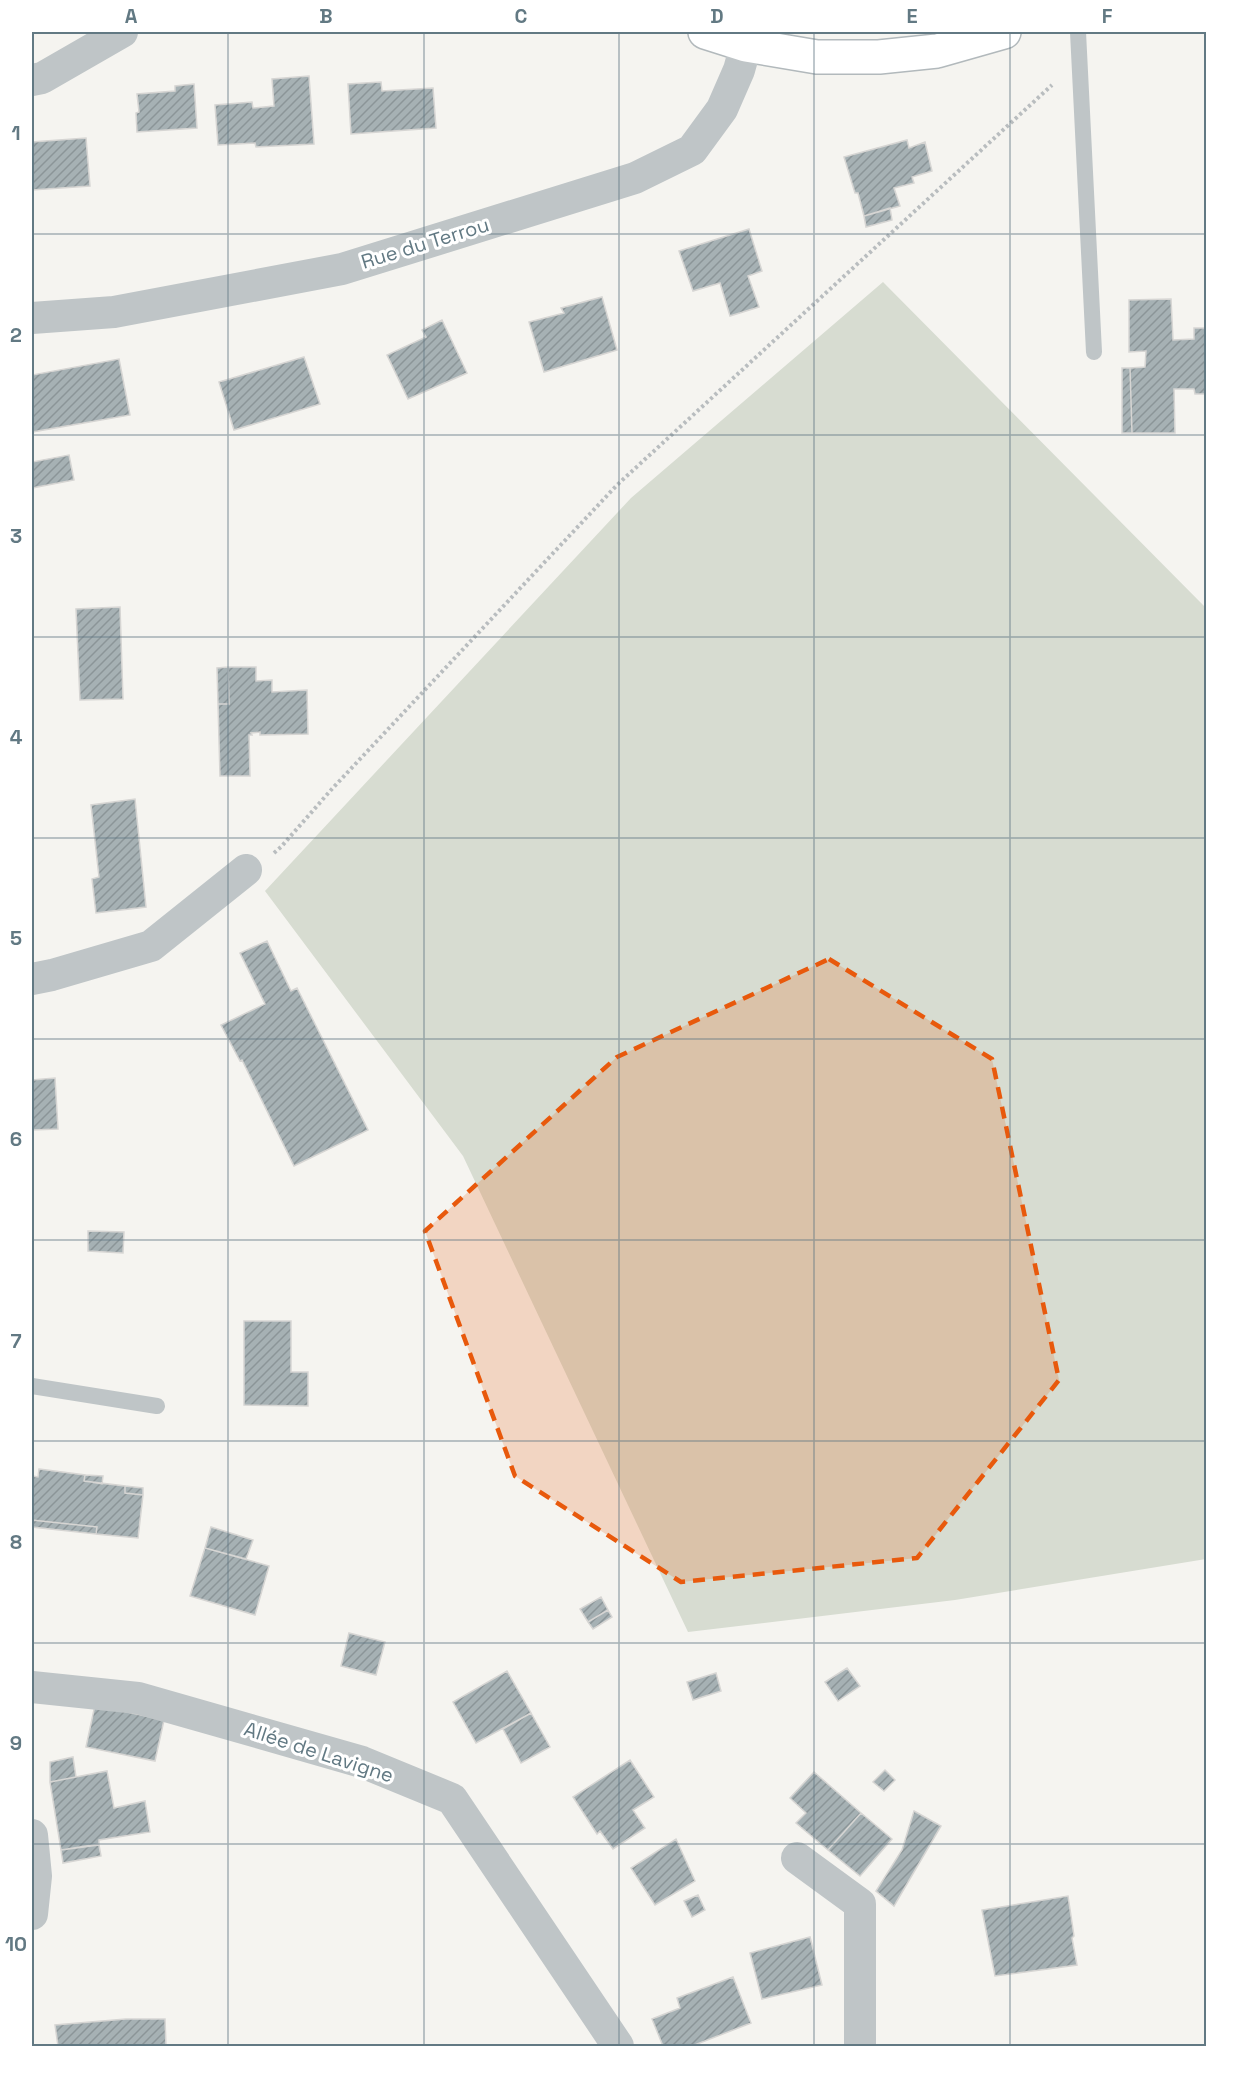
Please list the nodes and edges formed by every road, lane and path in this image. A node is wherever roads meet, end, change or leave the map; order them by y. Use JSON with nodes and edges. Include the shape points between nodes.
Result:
{"nodes":[{"id":1,"x":122,"y":32,"type":"edge"},
{"id":2,"x":705,"y":32,"type":"edge"},
{"id":3,"x":1004,"y":32,"type":"edge"},
{"id":4,"x":1078,"y":32,"type":"edge"},
{"id":5,"x":746,"y":45,"type":"junction"},
{"id":6,"x":1079,"y":59,"type":"junction"},
{"id":7,"x":32,"y":80,"type":"edge"},
{"id":8,"x":32,"y":318,"type":"edge"},
{"id":9,"x":1094,"y":352,"type":"dead end"},
{"id":10,"x":246,"y":870,"type":"joint"},
{"id":11,"x":32,"y":979,"type":"edge"},
{"id":12,"x":32,"y":1386,"type":"edge"},
{"id":13,"x":157,"y":1406,"type":"dead end"},
{"id":14,"x":32,"y":1687,"type":"edge"},
{"id":15,"x":32,"y":1835,"type":"edge"},
{"id":16,"x":797,"y":1858,"type":"dead end"},
{"id":17,"x":32,"y":1914,"type":"edge"},
{"id":18,"x":618,"y":2046,"type":"edge"},
{"id":19,"x":860,"y":2046,"type":"edge"}],
"edges":[{"from":1,"to":7,"type":"street"},
{"from":2,"to":5,"type":"street"},
{"from":3,"to":5,"type":"street","via":[[937,51],[879,57],[817,57]]},
{"from":4,"to":6,"type":"lane"},
{"from":5,"to":8,"type":"street","name":"Rue du Terrou","via":[[722,109],[692,150],[635,178],[342,269],[114,312]]},
{"from":6,"to":9,"type":"lane"},
{"from":6,"to":10,"type":"path","via":[[617,485],[281,847]]},
{"from":10,"to":11,"type":"street","via":[[151,946]]},
{"from":12,"to":13,"type":"lane"},
{"from":14,"to":18,"type":"street","name":"Allée de Lavigne","via":[[138,1698],[362,1762],[452,1799]]},
{"from":15,"to":17,"type":"street","via":[[36,1876]]},
{"from":16,"to":19,"type":"street","via":[[860,1904]]}]}
